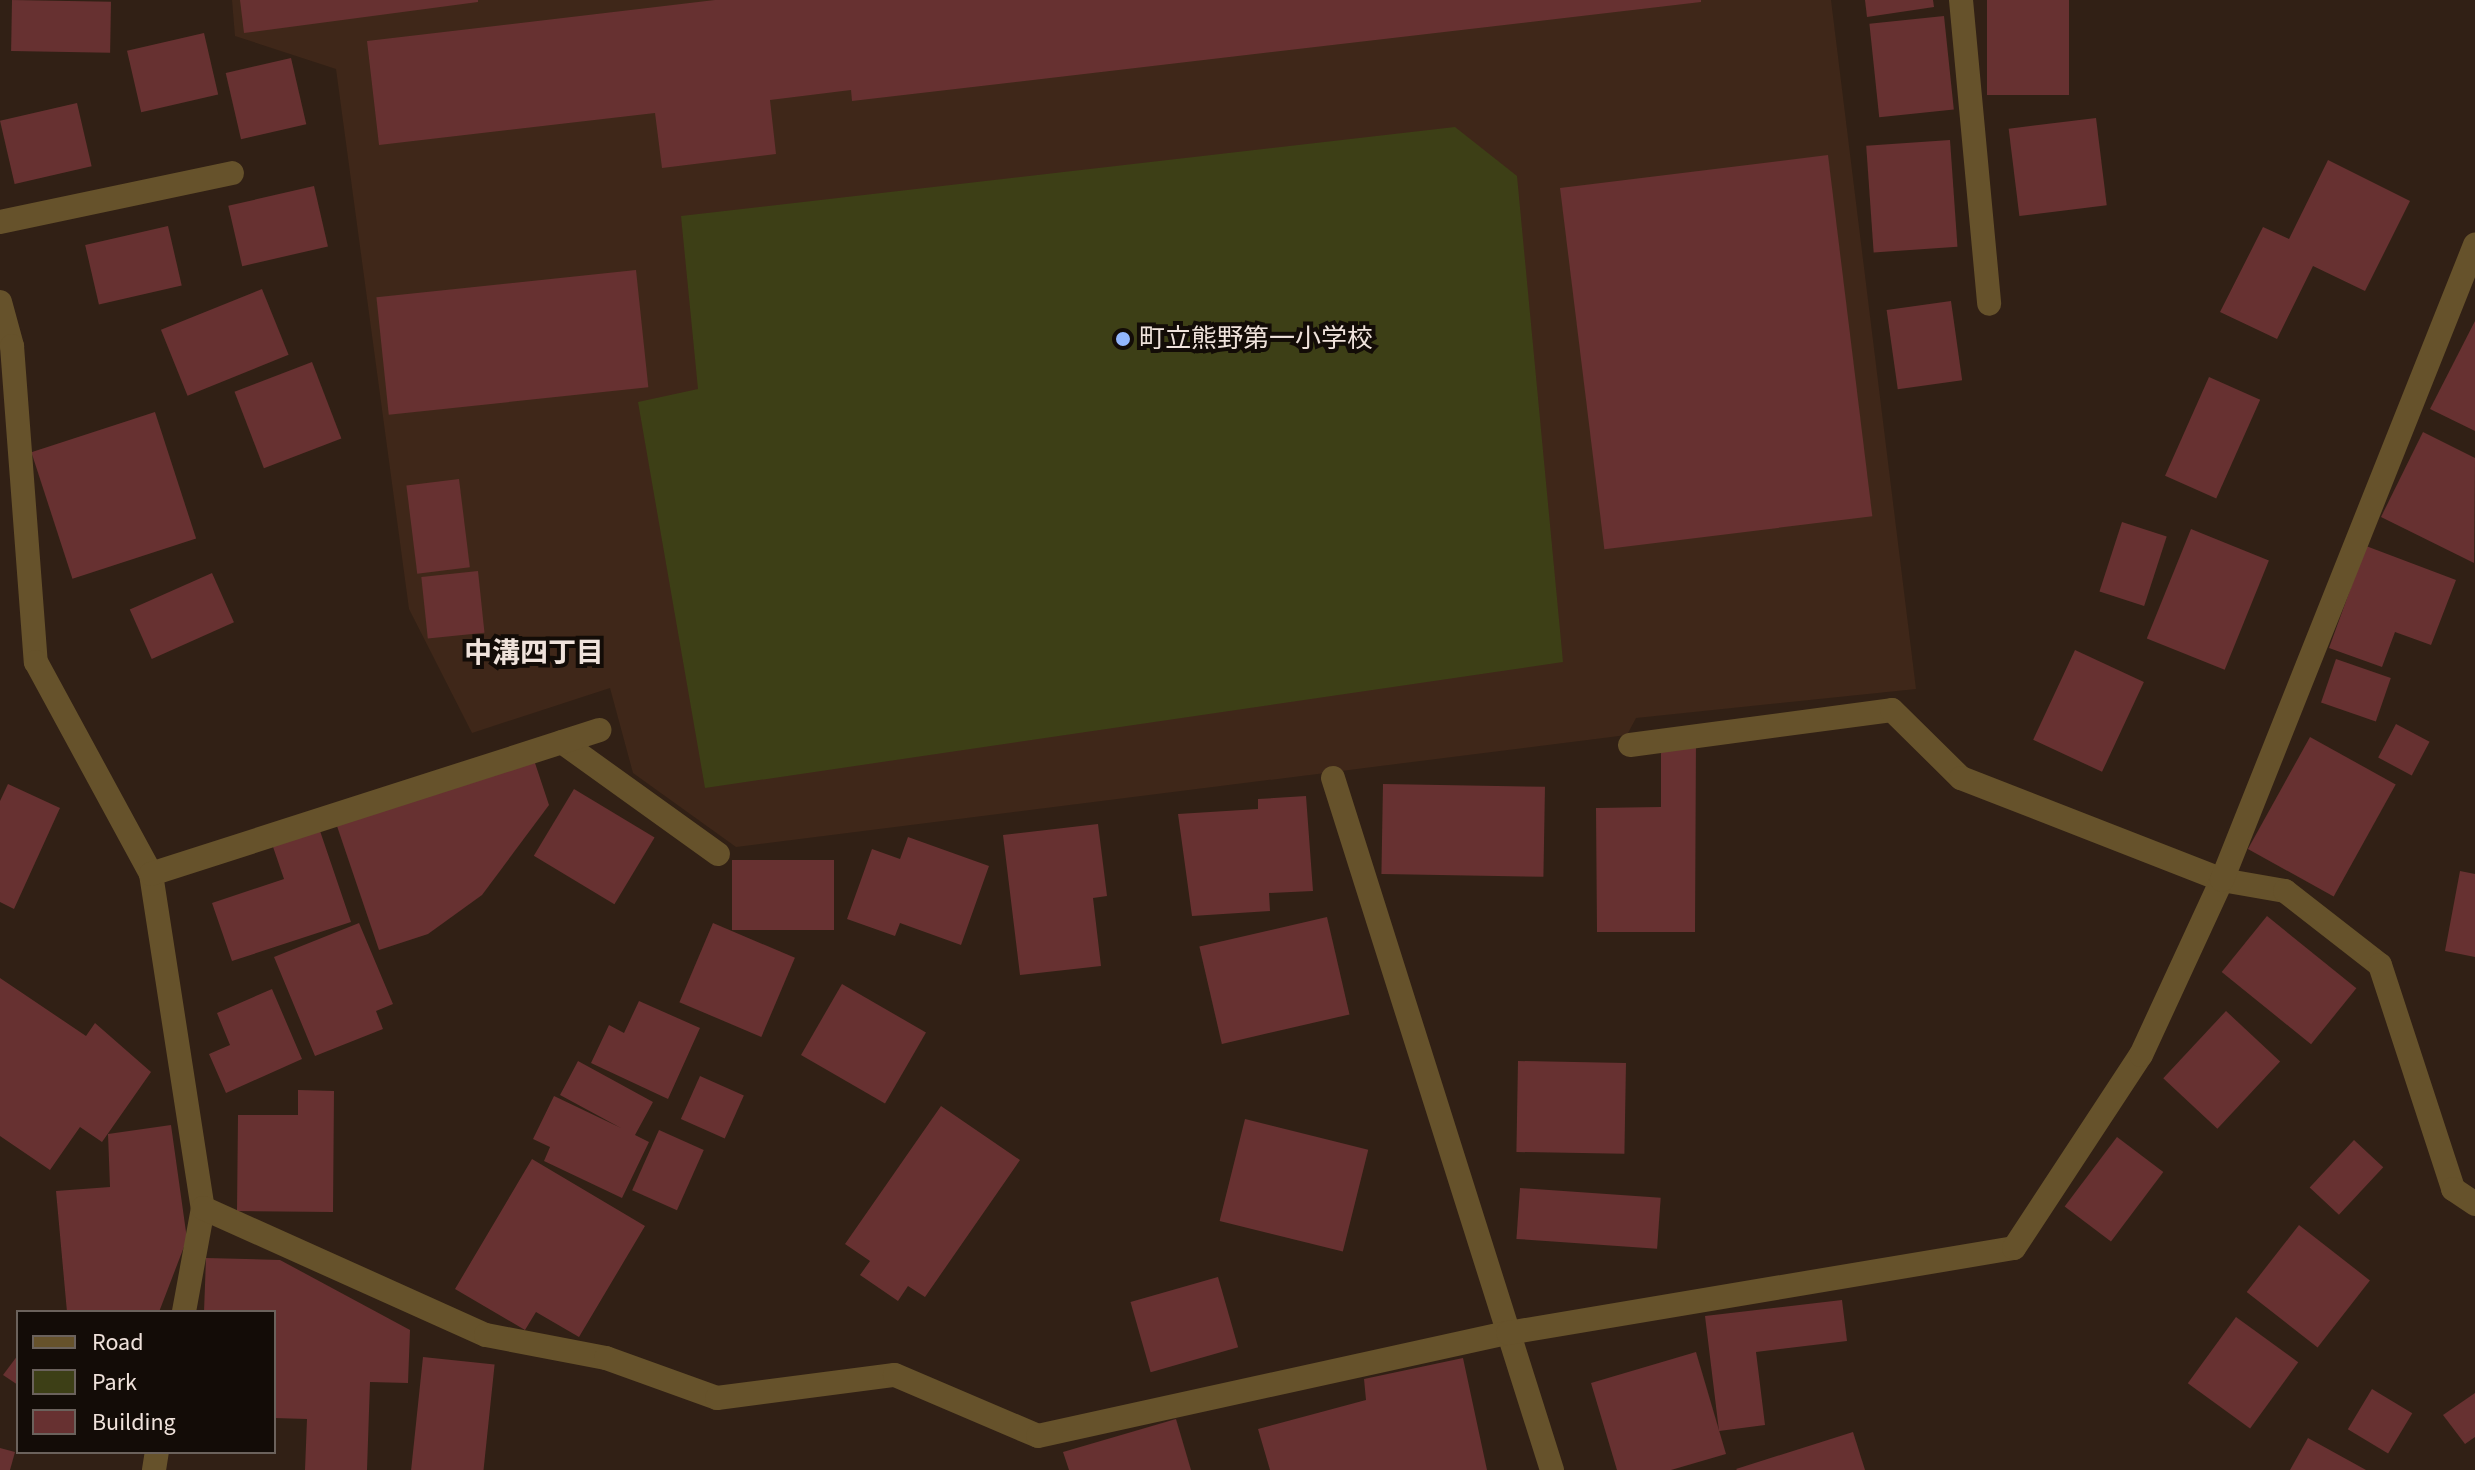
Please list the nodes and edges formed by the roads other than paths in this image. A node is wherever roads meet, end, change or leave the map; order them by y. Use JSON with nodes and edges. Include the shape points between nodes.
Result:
{"nodes":[{"id":1,"x":1961,"y":0,"type":"edge"},
{"id":2,"x":232,"y":173,"type":"dead end"},
{"id":3,"x":0,"y":222,"type":"edge"},
{"id":4,"x":2475,"y":245,"type":"edge"},
{"id":5,"x":0,"y":302,"type":"edge"},
{"id":6,"x":1989,"y":304,"type":"dead end"},
{"id":7,"x":599,"y":730,"type":"dead end"},
{"id":8,"x":562,"y":742,"type":"junction"},
{"id":9,"x":1630,"y":745,"type":"dead end"},
{"id":10,"x":1333,"y":778,"type":"dead end"},
{"id":11,"x":718,"y":854,"type":"dead end"},
{"id":12,"x":151,"y":874,"type":"junction"},
{"id":13,"x":2222,"y":880,"type":"junction"},
{"id":14,"x":2475,"y":1204,"type":"edge"},
{"id":15,"x":203,"y":1208,"type":"junction"},
{"id":16,"x":184,"y":1310,"type":"edge"},
{"id":17,"x":1508,"y":1333,"type":"junction"},
{"id":18,"x":1552,"y":1470,"type":"edge"}],
"edges":[{"from":1,"to":6,"type":"street"},
{"from":2,"to":3,"type":"street"},
{"from":4,"to":13,"type":"street"},
{"from":5,"to":12,"type":"street","via":[[12,346],[36,662]]},
{"from":7,"to":8,"type":"street"},
{"from":8,"to":11,"type":"street"},
{"from":8,"to":12,"type":"street"},
{"from":9,"to":13,"type":"street","via":[[1892,710],[1961,778]]},
{"from":10,"to":17,"type":"street"},
{"from":12,"to":15,"type":"street"},
{"from":13,"to":14,"type":"street","via":[[2285,891],[2380,965],[2453,1189]]},
{"from":13,"to":17,"type":"street","via":[[2141,1055],[2014,1248]]},
{"from":15,"to":16,"type":"street"},
{"from":15,"to":17,"type":"street","via":[[486,1335],[606,1358],[717,1398],[895,1375],[1038,1436]]},
{"from":17,"to":18,"type":"street"}]}
